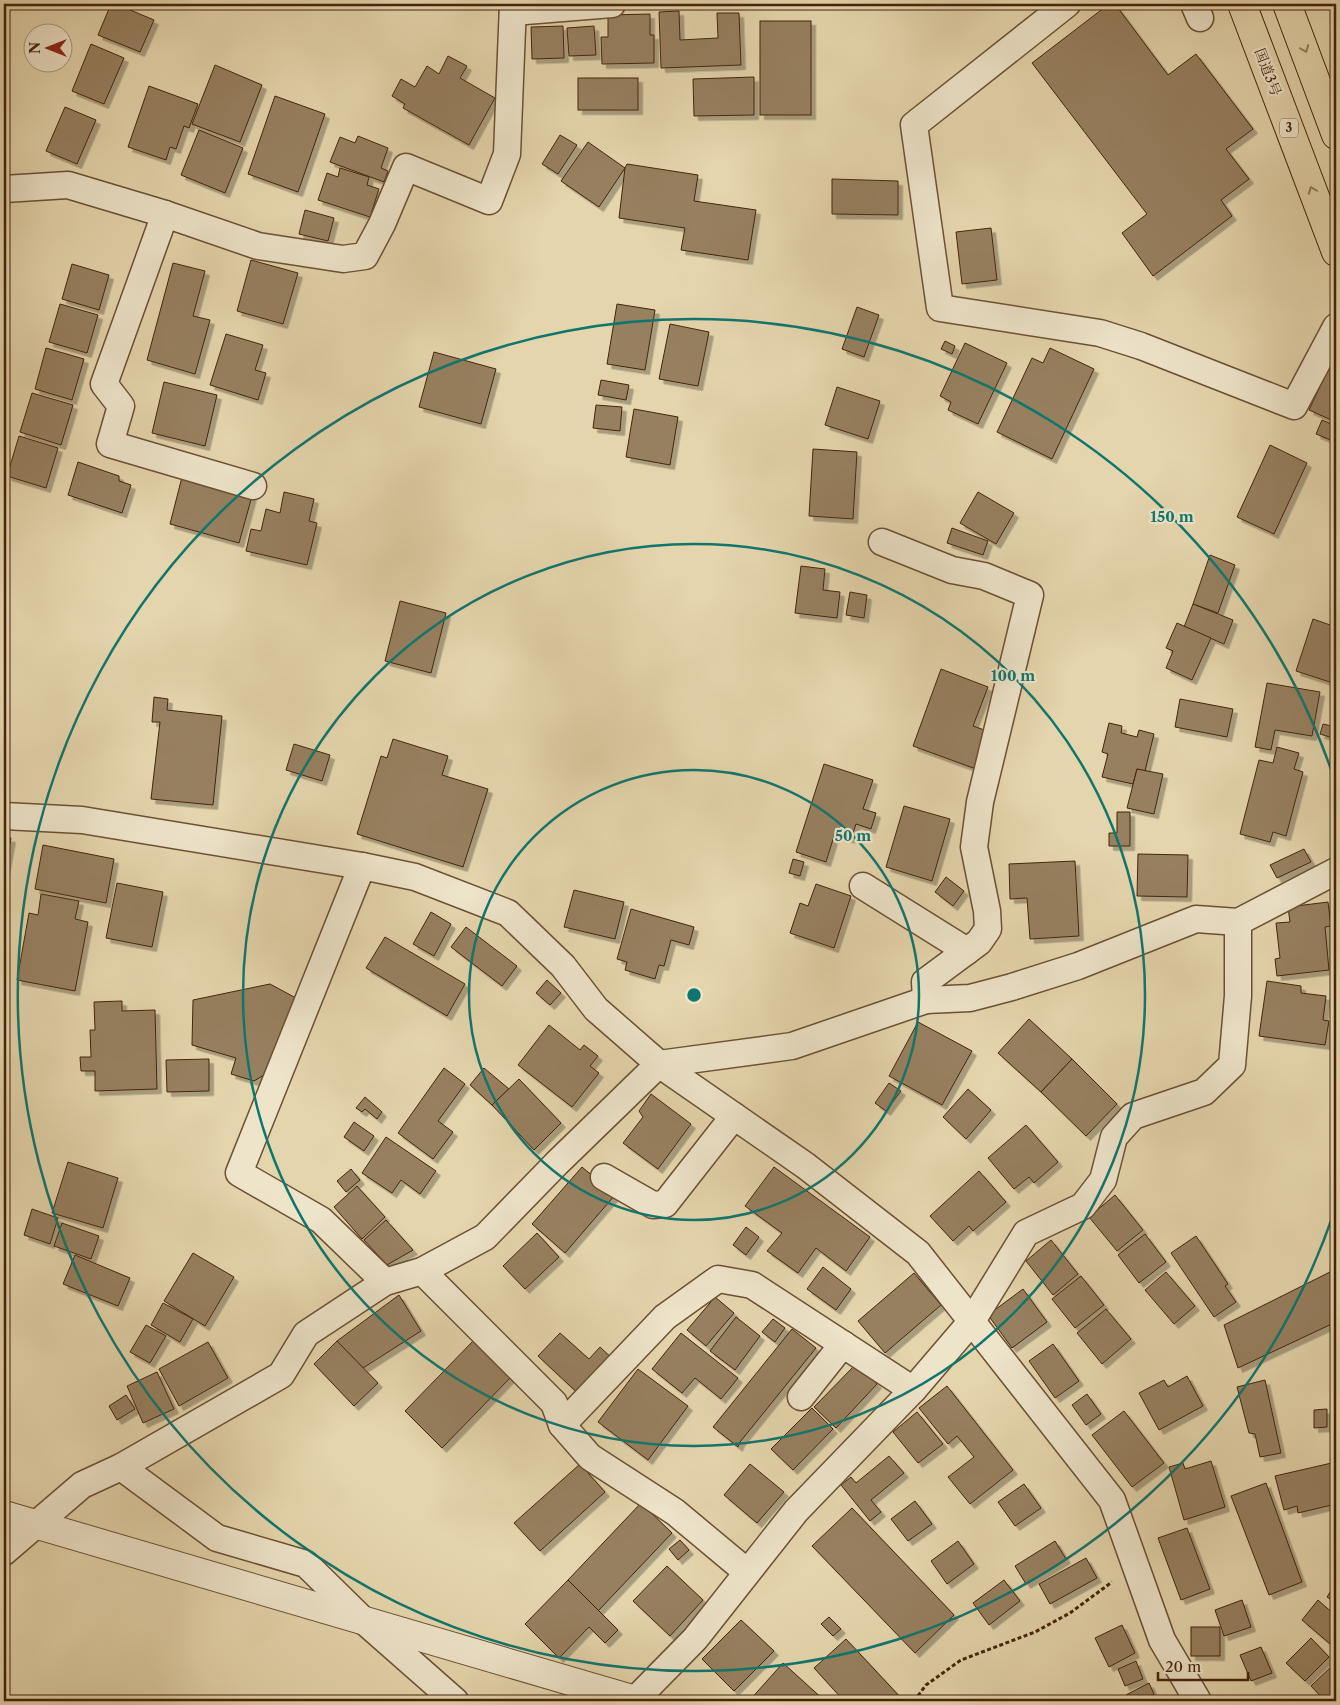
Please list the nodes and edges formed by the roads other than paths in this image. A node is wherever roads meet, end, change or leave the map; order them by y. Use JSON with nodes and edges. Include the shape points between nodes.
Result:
{"nodes":[{"id":1,"x":612,"y":4,"type":"edge"},
{"id":2,"x":1067,"y":4,"type":"edge"},
{"id":3,"x":1242,"y":4,"type":"edge"},
{"id":4,"x":1287,"y":4,"type":"edge"},
{"id":5,"x":514,"y":8,"type":"edge"},
{"id":6,"x":1329,"y":95,"type":"edge"},
{"id":7,"x":1336,"y":136,"type":"edge"},
{"id":8,"x":4,"y":188,"type":"edge"},
{"id":9,"x":165,"y":214,"type":"junction"},
{"id":10,"x":1336,"y":252,"type":"edge"},
{"id":11,"x":1336,"y":327,"type":"edge"},
{"id":12,"x":253,"y":486,"type":"dead end"},
{"id":13,"x":882,"y":542,"type":"dead end"},
{"id":14,"x":4,"y":816,"type":"edge"},
{"id":15,"x":362,"y":866,"type":"junction"},
{"id":16,"x":1336,"y":871,"type":"edge"},
{"id":17,"x":863,"y":886,"type":"dead end"},
{"id":18,"x":1238,"y":922,"type":"junction"},
{"id":19,"x":967,"y":951,"type":"junction"},
{"id":20,"x":926,"y":1000,"type":"junction"},
{"id":21,"x":660,"y":1064,"type":"junction"},
{"id":22,"x":734,"y":1116,"type":"junction"},
{"id":23,"x":604,"y":1177,"type":"dead end"},
{"id":24,"x":422,"y":1271,"type":"junction"},
{"id":25,"x":385,"y":1282,"type":"junction"},
{"id":26,"x":972,"y":1321,"type":"junction"},
{"id":27,"x":842,"y":1344,"type":"junction"},
{"id":28,"x":913,"y":1390,"type":"junction"},
{"id":29,"x":800,"y":1397,"type":"dead end"},
{"id":30,"x":562,"y":1425,"type":"junction"},
{"id":31,"x":121,"y":1466,"type":"junction"},
{"id":32,"x":4,"y":1515,"type":"edge"},
{"id":33,"x":37,"y":1524,"type":"junction"},
{"id":34,"x":4,"y":1552,"type":"edge"},
{"id":35,"x":748,"y":1572,"type":"junction"},
{"id":36,"x":363,"y":1620,"type":"junction"},
{"id":37,"x":635,"y":1700,"type":"edge"},
{"id":38,"x":455,"y":1701,"type":"edge"},
{"id":39,"x":1198,"y":1701,"type":"edge"}],
"edges":[{"from":1,"to":5,"type":"street"},
{"from":2,"to":11,"type":"street","via":[[914,125],[940,308],[1100,333],[1294,406]]},
{"from":10,"to":3,"type":"highway","name":"国道3号","number":"3","one_way":true},
{"from":4,"to":6,"type":"highway","one_way":true},
{"from":5,"to":9,"type":"street","via":[[507,154],[489,201],[406,167],[365,256],[343,259],[258,246]]},
{"from":6,"to":7,"type":"highway"},
{"from":8,"to":9,"type":"street","via":[[68,185]]},
{"from":9,"to":12,"type":"street","via":[[104,384],[121,406],[110,444]]},
{"from":13,"to":19,"type":"street","via":[[952,570],[984,576],[1030,595],[980,802],[974,846],[988,929]]},
{"from":14,"to":15,"type":"street","via":[[82,820]]},
{"from":15,"to":21,"type":"street","via":[[415,877],[508,913],[563,966],[596,1009]]},
{"from":15,"to":25,"type":"street","via":[[239,1173],[321,1220]]},
{"from":16,"to":18,"type":"street"},
{"from":17,"to":19,"type":"street"},
{"from":18,"to":20,"type":"street","via":[[1196,919],[1078,966],[1012,987],[970,998]]},
{"from":18,"to":26,"type":"street","via":[[1238,996],[1232,1065],[1204,1092],[1133,1116],[1114,1137],[1103,1180],[1083,1206],[1026,1233]]},
{"from":19,"to":20,"type":"street","via":[[924,982]]},
{"from":20,"to":21,"type":"street","via":[[792,1046]]},
{"from":21,"to":22,"type":"street"},
{"from":21,"to":24,"type":"street","via":[[486,1237]]},
{"from":22,"to":23,"type":"street","via":[[665,1204],[654,1205]]},
{"from":22,"to":26,"type":"street","via":[[806,1166],[918,1253]]},
{"from":24,"to":25,"type":"street"},
{"from":24,"to":30,"type":"street","via":[[554,1402]]},
{"from":25,"to":31,"type":"street","via":[[306,1334],[281,1375]]},
{"from":26,"to":28,"type":"street"},
{"from":26,"to":39,"type":"street","via":[[1112,1500],[1162,1640]]},
{"from":27,"to":28,"type":"street"},
{"from":27,"to":29,"type":"street"},
{"from":27,"to":30,"type":"street","via":[[752,1285],[718,1279],[666,1317]]},
{"from":28,"to":35,"type":"street","via":[[796,1511]]},
{"from":30,"to":35,"type":"street","via":[[590,1457],[675,1512]]},
{"from":31,"to":33,"type":"street","via":[[82,1485]]},
{"from":31,"to":36,"type":"street","via":[[217,1538],[306,1564]]},
{"from":32,"to":33,"type":"street"},
{"from":33,"to":34,"type":"street"},
{"from":33,"to":36,"type":"street"},
{"from":35,"to":37,"type":"street","via":[[695,1639]]},
{"from":36,"to":37,"type":"street"},
{"from":36,"to":38,"type":"street"}]}
